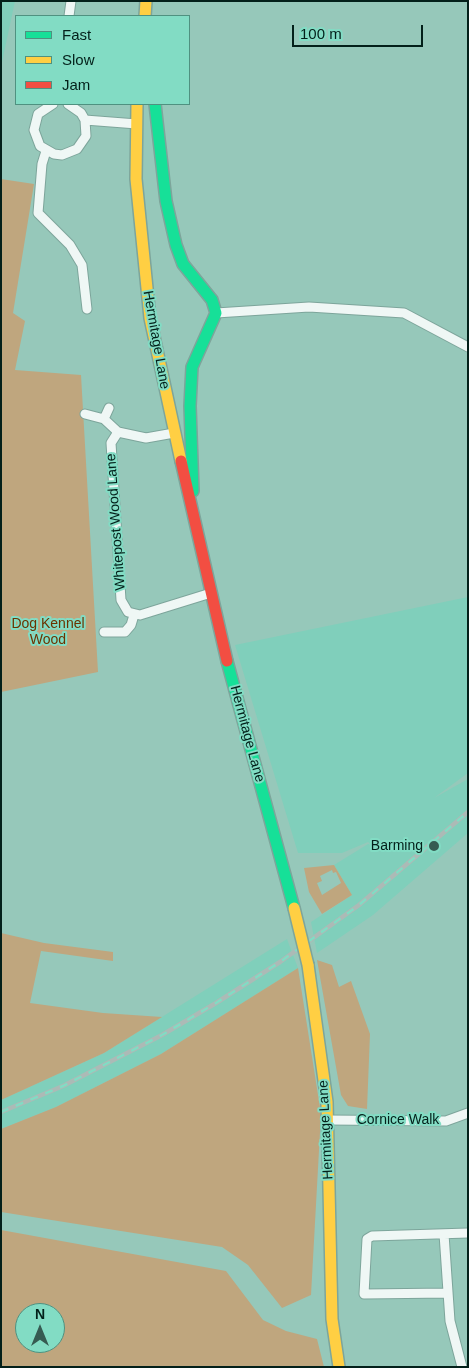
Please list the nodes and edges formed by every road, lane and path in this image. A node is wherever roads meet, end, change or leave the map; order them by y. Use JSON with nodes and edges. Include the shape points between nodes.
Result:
{"nodes":[{"id":1,"x":71,"y":1,"type":"edge"},
{"id":2,"x":146,"y":1,"type":"edge"},
{"id":3,"x":69,"y":15,"type":"edge"},
{"id":4,"x":145,"y":15,"type":"edge"},
{"id":5,"x":51,"y":105,"type":"edge"},
{"id":6,"x":69,"y":105,"type":"edge"},
{"id":7,"x":138,"y":105,"type":"edge"},
{"id":8,"x":155,"y":105,"type":"edge"},
{"id":9,"x":85,"y":120,"type":"junction"},
{"id":10,"x":137,"y":124,"type":"junction"},
{"id":11,"x":46,"y":151,"type":"junction"},
{"id":12,"x":88,"y":309,"type":"dead end"},
{"id":13,"x":216,"y":313,"type":"junction"},
{"id":14,"x":468,"y":347,"type":"edge"},
{"id":15,"x":109,"y":408,"type":"dead end"},
{"id":16,"x":86,"y":414,"type":"dead end"},
{"id":17,"x":104,"y":419,"type":"junction"},
{"id":18,"x":118,"y":432,"type":"junction"},
{"id":19,"x":174,"y":433,"type":"junction"},
{"id":20,"x":195,"y":523,"type":"junction"},
{"id":21,"x":211,"y":594,"type":"junction"},
{"id":22,"x":134,"y":615,"type":"junction"},
{"id":23,"x":104,"y":632,"type":"dead end"},
{"id":24,"x":468,"y":1113,"type":"edge"},
{"id":25,"x":327,"y":1120,"type":"junction"},
{"id":26,"x":468,"y":1233,"type":"edge"},
{"id":27,"x":444,"y":1234,"type":"junction"},
{"id":28,"x":448,"y":1293,"type":"junction"},
{"id":29,"x":338,"y":1367,"type":"edge"},
{"id":30,"x":462,"y":1367,"type":"edge"}],
"edges":[{"from":1,"to":3,"type":"street"},
{"from":2,"to":4,"type":"main road"},
{"from":5,"to":11,"type":"street","via":[[44,108],[35,122],[36,138]]},
{"from":6,"to":9,"type":"street"},
{"from":7,"to":10,"type":"main road","name":"Hermitage Lane"},
{"from":8,"to":13,"type":"main road","via":[[166,201],[176,245],[183,264],[212,300]]},
{"from":9,"to":10,"type":"street"},
{"from":9,"to":11,"type":"street","via":[[86,136],[77,149],[62,155]]},
{"from":10,"to":19,"type":"main road","name":"Hermitage Lane","via":[[136,179],[150,318]]},
{"from":11,"to":12,"type":"street","via":[[38,213],[70,245],[82,266]]},
{"from":13,"to":14,"type":"street","via":[[309,307],[404,313]]},
{"from":13,"to":20,"type":"main road","via":[[192,367],[190,406]]},
{"from":15,"to":17,"type":"street"},
{"from":16,"to":17,"type":"street"},
{"from":17,"to":18,"type":"street"},
{"from":18,"to":19,"type":"street","name":"Whitepost Wood Lane","via":[[146,438]]},
{"from":18,"to":22,"type":"street","name":"Whitepost Wood Lane","via":[[110,446],[121,600]]},
{"from":19,"to":20,"type":"main road","name":"Hermitage Lane"},
{"from":20,"to":21,"type":"main road","name":"Hermitage Lane"},
{"from":21,"to":22,"type":"street","via":[[140,616]]},
{"from":21,"to":25,"type":"main road","name":"Hermitage Lane","bridge":true,"via":[[308,965]]},
{"from":22,"to":23,"type":"street","via":[[125,632]]},
{"from":24,"to":25,"type":"street","name":"Cornice Walk","via":[[446,1121]]},
{"from":25,"to":29,"type":"main road","name":"Hermitage Lane","via":[[332,1319]]},
{"from":26,"to":27,"type":"street"},
{"from":27,"to":28,"type":"street"},
{"from":27,"to":28,"type":"street","via":[[372,1236],[367,1240],[364,1294]]},
{"from":28,"to":30,"type":"street","via":[[450,1321]]}]}
